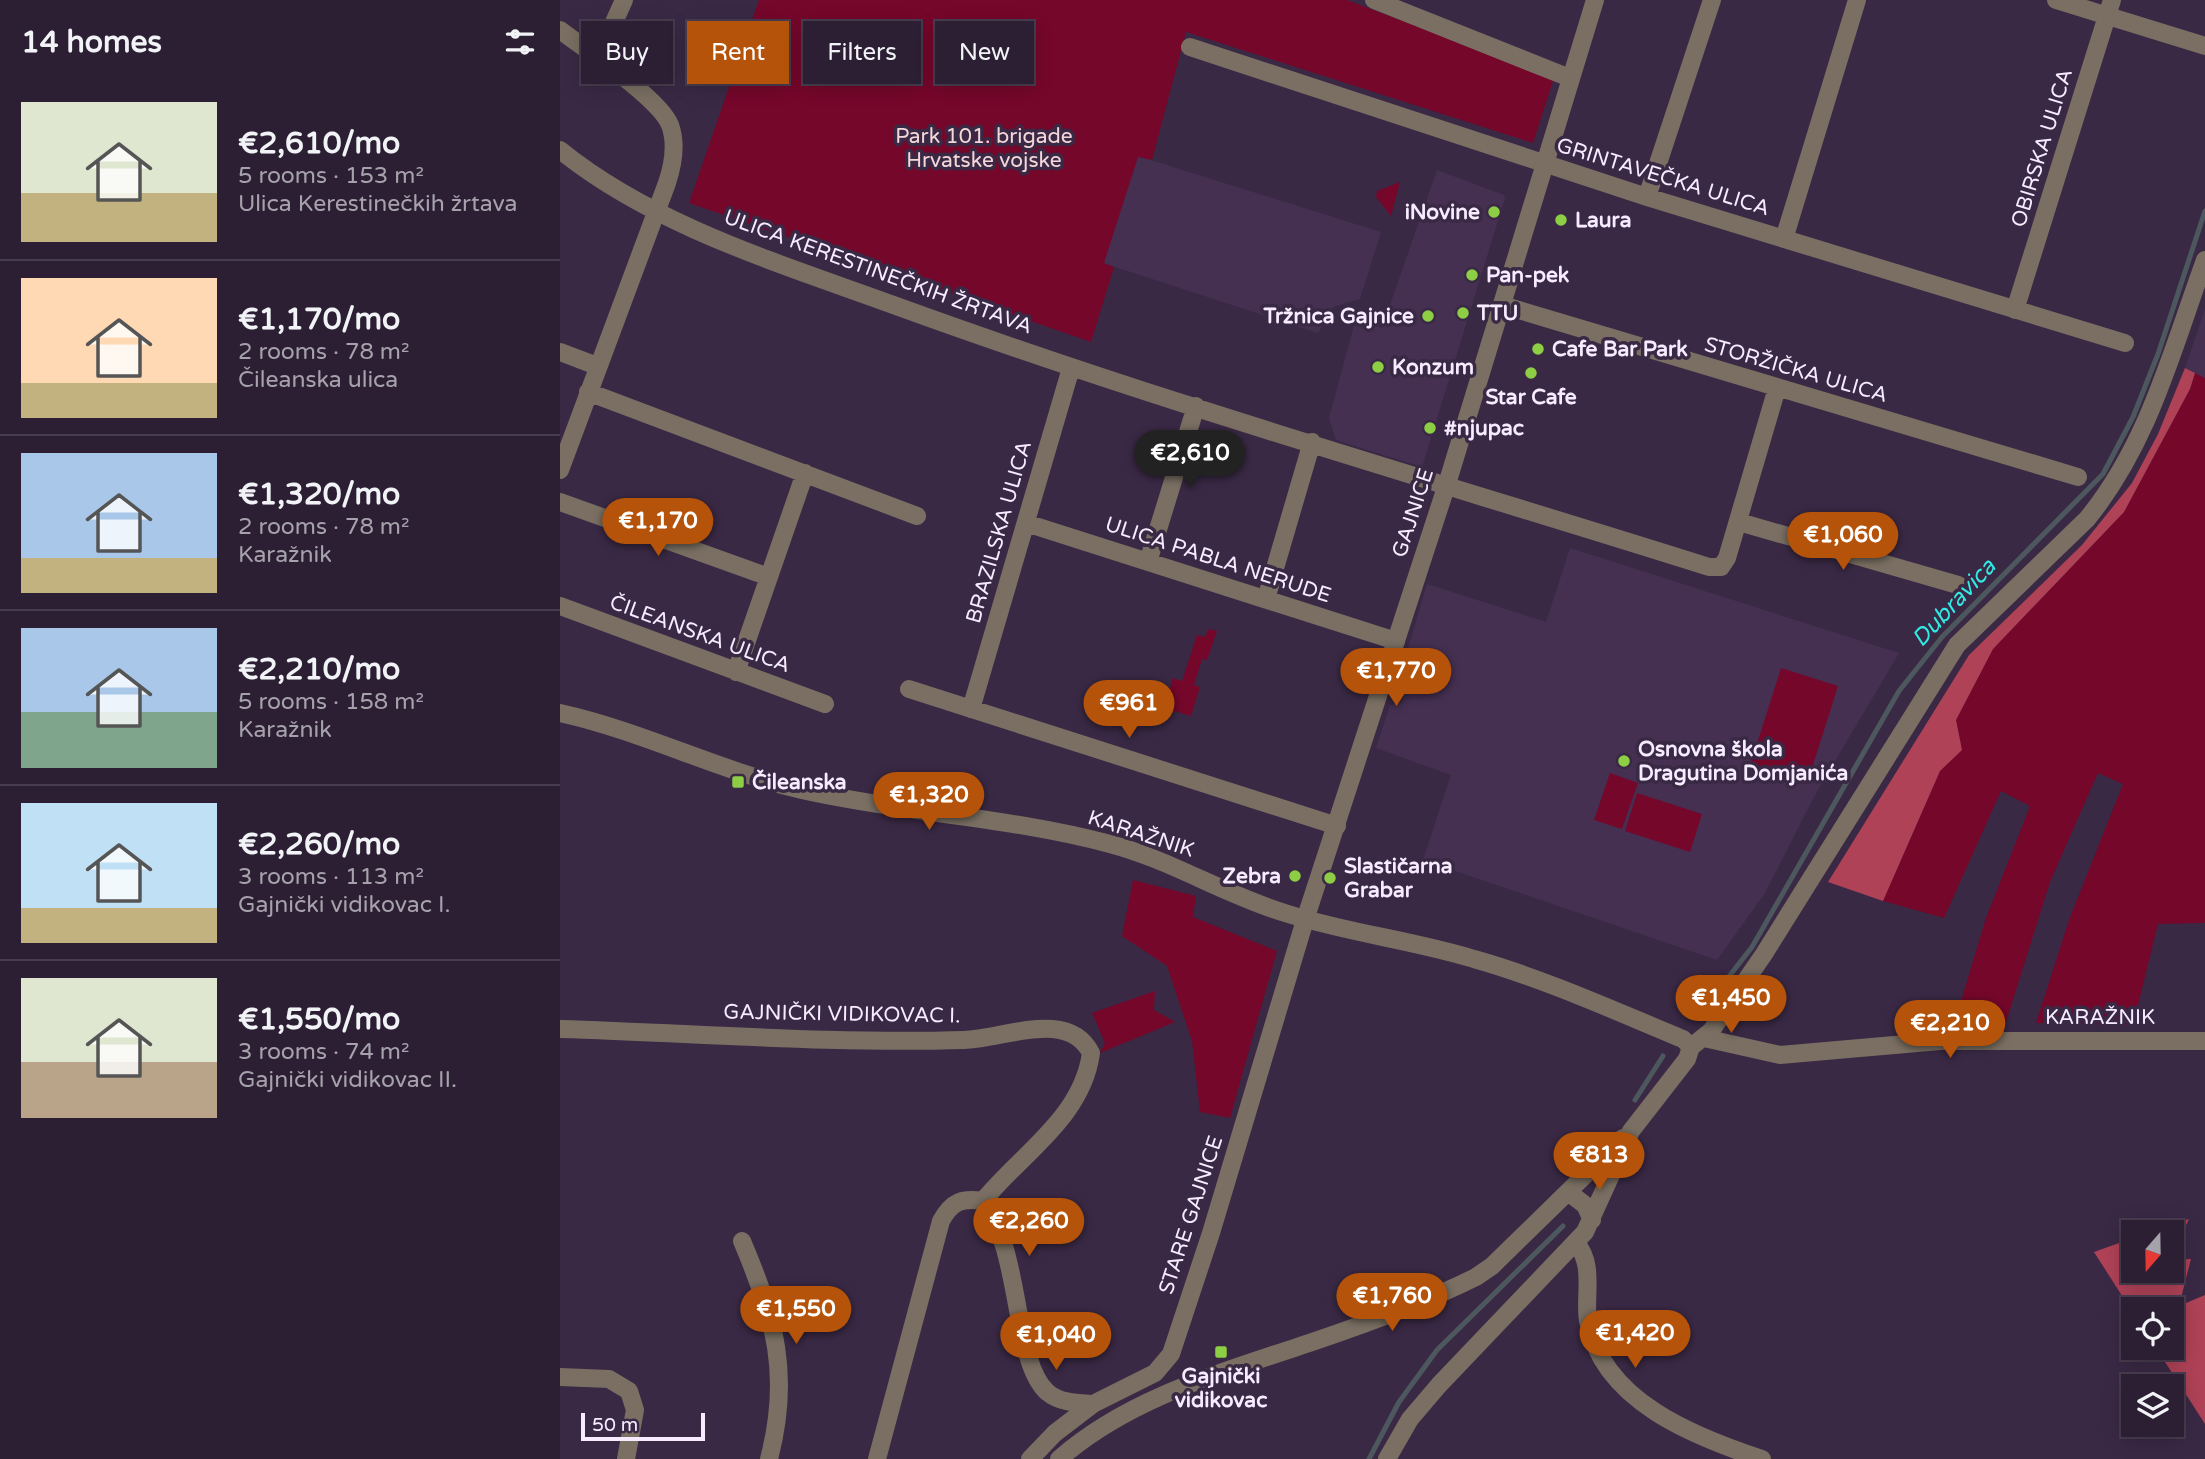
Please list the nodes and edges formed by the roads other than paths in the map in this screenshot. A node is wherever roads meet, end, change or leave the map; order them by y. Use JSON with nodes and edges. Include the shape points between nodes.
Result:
{"nodes":[{"id":1,"x":624,"y":0,"type":"edge"},
{"id":2,"x":1374,"y":0,"type":"edge"},
{"id":3,"x":1595,"y":0,"type":"edge"},
{"id":4,"x":1712,"y":0,"type":"edge"},
{"id":5,"x":1857,"y":0,"type":"edge"},
{"id":6,"x":2056,"y":0,"type":"edge"},
{"id":7,"x":2110,"y":8,"type":"edge"},
{"id":8,"x":615,"y":21,"type":"edge"},
{"id":9,"x":560,"y":30,"type":"edge"},
{"id":10,"x":2205,"y":46,"type":"edge"},
{"id":11,"x":581,"y":47,"type":"edge"},
{"id":12,"x":1190,"y":47,"type":"dead end"},
{"id":13,"x":1570,"y":78,"type":"junction"},
{"id":14,"x":628,"y":84,"type":"edge"},
{"id":15,"x":560,"y":150,"type":"edge"},
{"id":16,"x":1544,"y":164,"type":"junction"},
{"id":17,"x":1647,"y":197,"type":"junction"},
{"id":18,"x":655,"y":211,"type":"junction"},
{"id":19,"x":1784,"y":239,"type":"junction"},
{"id":20,"x":2205,"y":260,"type":"edge"},
{"id":21,"x":1502,"y":305,"type":"junction"},
{"id":22,"x":2015,"y":310,"type":"junction"},
{"id":23,"x":2125,"y":343,"type":"dead end"},
{"id":24,"x":560,"y":352,"type":"edge"},
{"id":25,"x":597,"y":366,"type":"junction"},
{"id":26,"x":1071,"y":368,"type":"junction"},
{"id":27,"x":1777,"y":388,"type":"junction"},
{"id":28,"x":588,"y":392,"type":"junction"},
{"id":29,"x":1196,"y":406,"type":"junction"},
{"id":30,"x":1312,"y":442,"type":"junction"},
{"id":31,"x":560,"y":470,"type":"edge"},
{"id":32,"x":805,"y":473,"type":"junction"},
{"id":33,"x":2078,"y":477,"type":"dead end"},
{"id":34,"x":1447,"y":484,"type":"junction"},
{"id":35,"x":560,"y":502,"type":"edge"},
{"id":36,"x":917,"y":516,"type":"dead end"},
{"id":37,"x":1739,"y":522,"type":"junction"},
{"id":38,"x":1026,"y":523,"type":"junction"},
{"id":39,"x":1148,"y":562,"type":"junction"},
{"id":40,"x":769,"y":577,"type":"junction"},
{"id":41,"x":1958,"y":585,"type":"dead end"},
{"id":42,"x":1266,"y":599,"type":"junction"},
{"id":43,"x":560,"y":606,"type":"edge"},
{"id":44,"x":1396,"y":641,"type":"junction"},
{"id":45,"x":736,"y":672,"type":"junction"},
{"id":46,"x":909,"y":689,"type":"dead end"},
{"id":47,"x":825,"y":704,"type":"dead end"},
{"id":48,"x":971,"y":709,"type":"junction"},
{"id":49,"x":560,"y":713,"type":"edge"},
{"id":50,"x":1337,"y":826,"type":"junction"},
{"id":51,"x":1305,"y":920,"type":"junction"},
{"id":52,"x":560,"y":1029,"type":"edge"},
{"id":53,"x":2205,"y":1041,"type":"edge"},
{"id":54,"x":1698,"y":1042,"type":"junction"},
{"id":55,"x":1631,"y":1131,"type":"junction"},
{"id":56,"x":1568,"y":1192,"type":"junction"},
{"id":57,"x":983,"y":1201,"type":"junction"},
{"id":58,"x":1592,"y":1220,"type":"junction"},
{"id":59,"x":742,"y":1241,"type":"dead end"},
{"id":60,"x":1576,"y":1243,"type":"junction"},
{"id":61,"x":560,"y":1377,"type":"edge"},
{"id":62,"x":1093,"y":1404,"type":"junction"},
{"id":63,"x":626,"y":1459,"type":"edge"},
{"id":64,"x":769,"y":1459,"type":"edge"},
{"id":65,"x":877,"y":1459,"type":"edge"},
{"id":66,"x":1030,"y":1459,"type":"edge"},
{"id":67,"x":1059,"y":1459,"type":"edge"},
{"id":68,"x":1387,"y":1459,"type":"edge"},
{"id":69,"x":1762,"y":1459,"type":"edge"}],
"edges":[{"from":1,"to":8,"type":"street"},
{"from":2,"to":13,"type":"street"},
{"from":3,"to":13,"type":"street","name":"GAJNICE"},
{"from":4,"to":17,"type":"street"},
{"from":5,"to":19,"type":"street"},
{"from":6,"to":7,"type":"street"},
{"from":7,"to":10,"type":"street"},
{"from":7,"to":22,"type":"street","name":"OBIRSKA ULICA"},
{"from":9,"to":11,"type":"street"},
{"from":12,"to":16,"type":"street","name":"GRINTAVEČKA ULICA"},
{"from":13,"to":16,"type":"street","name":"GAJNICE"},
{"from":14,"to":18,"type":"street","via":[[659,108],[671,127],[673,160]]},
{"from":15,"to":18,"type":"street","name":"ULICA KERESTINEČKIH ŽRTAVA"},
{"from":16,"to":17,"type":"street","name":"GRINTAVEČKA ULICA"},
{"from":16,"to":21,"type":"street","name":"GAJNICE"},
{"from":17,"to":19,"type":"street","name":"GRINTAVEČKA ULICA"},
{"from":18,"to":25,"type":"street"},
{"from":18,"to":26,"type":"street","name":"ULICA KERESTINEČKIH ŽRTAVA","via":[[782,264]]},
{"from":19,"to":22,"type":"street","name":"GRINTAVEČKA ULICA"},
{"from":20,"to":54,"type":"street","via":[[2149,419],[2117,480],[2087,519],[1957,645],[1764,954]]},
{"from":21,"to":27,"type":"street","name":"STORŽIČKA ULICA"},
{"from":21,"to":34,"type":"street","name":"GAJNICE"},
{"from":22,"to":23,"type":"street","name":"GRINTAVEČKA ULICA"},
{"from":24,"to":25,"type":"street"},
{"from":25,"to":28,"type":"street"},
{"from":26,"to":29,"type":"street","name":"ULICA KERESTINEČKIH ŽRTAVA"},
{"from":26,"to":38,"type":"street","name":"BRAZILSKA ULICA"},
{"from":27,"to":33,"type":"street","name":"STORŽIČKA ULICA"},
{"from":27,"to":37,"type":"street"},
{"from":28,"to":31,"type":"street"},
{"from":28,"to":32,"type":"street"},
{"from":29,"to":30,"type":"street","name":"ULICA KERESTINEČKIH ŽRTAVA"},
{"from":29,"to":39,"type":"street"},
{"from":30,"to":34,"type":"street","name":"ULICA KERESTINEČKIH ŽRTAVA"},
{"from":30,"to":42,"type":"street"},
{"from":32,"to":36,"type":"street"},
{"from":32,"to":40,"type":"street"},
{"from":34,"to":37,"type":"street","name":"ULICA KERESTINEČKIH ŽRTAVA","via":[[1709,567],[1721,567]]},
{"from":34,"to":44,"type":"street","name":"GAJNICE"},
{"from":35,"to":40,"type":"street"},
{"from":37,"to":41,"type":"street"},
{"from":38,"to":39,"type":"street","name":"ULICA PABLA NERUDE"},
{"from":38,"to":48,"type":"street","name":"BRAZILSKA ULICA"},
{"from":39,"to":42,"type":"street","name":"ULICA PABLA NERUDE"},
{"from":40,"to":45,"type":"street"},
{"from":42,"to":44,"type":"street","name":"ULICA PABLA NERUDE"},
{"from":43,"to":45,"type":"street","name":"ČILEANSKA ULICA"},
{"from":44,"to":50,"type":"street","name":"GAJNICE"},
{"from":45,"to":47,"type":"street","name":"ČILEANSKA ULICA"},
{"from":46,"to":48,"type":"street"},
{"from":48,"to":50,"type":"street"},
{"from":49,"to":51,"type":"street","name":"KARAŽNIK","via":[[800,789],[1112,844]]},
{"from":50,"to":51,"type":"street","name":"GAJNICE"},
{"from":51,"to":54,"type":"street","name":"KARAŽNIK","via":[[1477,960]]},
{"from":51,"to":62,"type":"street","name":"STARE GAJNICE","via":[[1171,1354],[1155,1373]]},
{"from":52,"to":57,"type":"street","name":"GAJNIČKI VIDIKOVAC I.","via":[[908,1042],[972,1040],[1054,1028],[1071,1031],[1085,1040],[1091,1053],[1082,1089],[1062,1119]]},
{"from":53,"to":54,"type":"street","name":"KARAŽNIK","via":[[1954,1041],[1780,1055]]},
{"from":54,"to":55,"type":"street"},
{"from":55,"to":56,"type":"street"},
{"from":55,"to":58,"type":"street"},
{"from":56,"to":58,"type":"street","via":[[1585,1205]]},
{"from":56,"to":67,"type":"street","via":[[1476,1277],[1360,1326],[1167,1393],[1109,1422]]},
{"from":57,"to":62,"type":"street","via":[[997,1219],[1011,1263],[1030,1362],[1038,1381],[1059,1399]]},
{"from":57,"to":65,"type":"street","via":[[965,1198],[949,1206],[941,1221]]},
{"from":58,"to":60,"type":"street"},
{"from":59,"to":64,"type":"street","via":[[774,1328],[779,1402]]},
{"from":60,"to":68,"type":"street","via":[[1439,1385],[1410,1419]]},
{"from":60,"to":69,"type":"street","via":[[1587,1261],[1591,1334],[1607,1368],[1671,1421],[1708,1441]]},
{"from":61,"to":63,"type":"street","via":[[608,1378],[629,1391],[635,1410]]},
{"from":62,"to":66,"type":"street","name":"STARE GAJNICE"}]}
